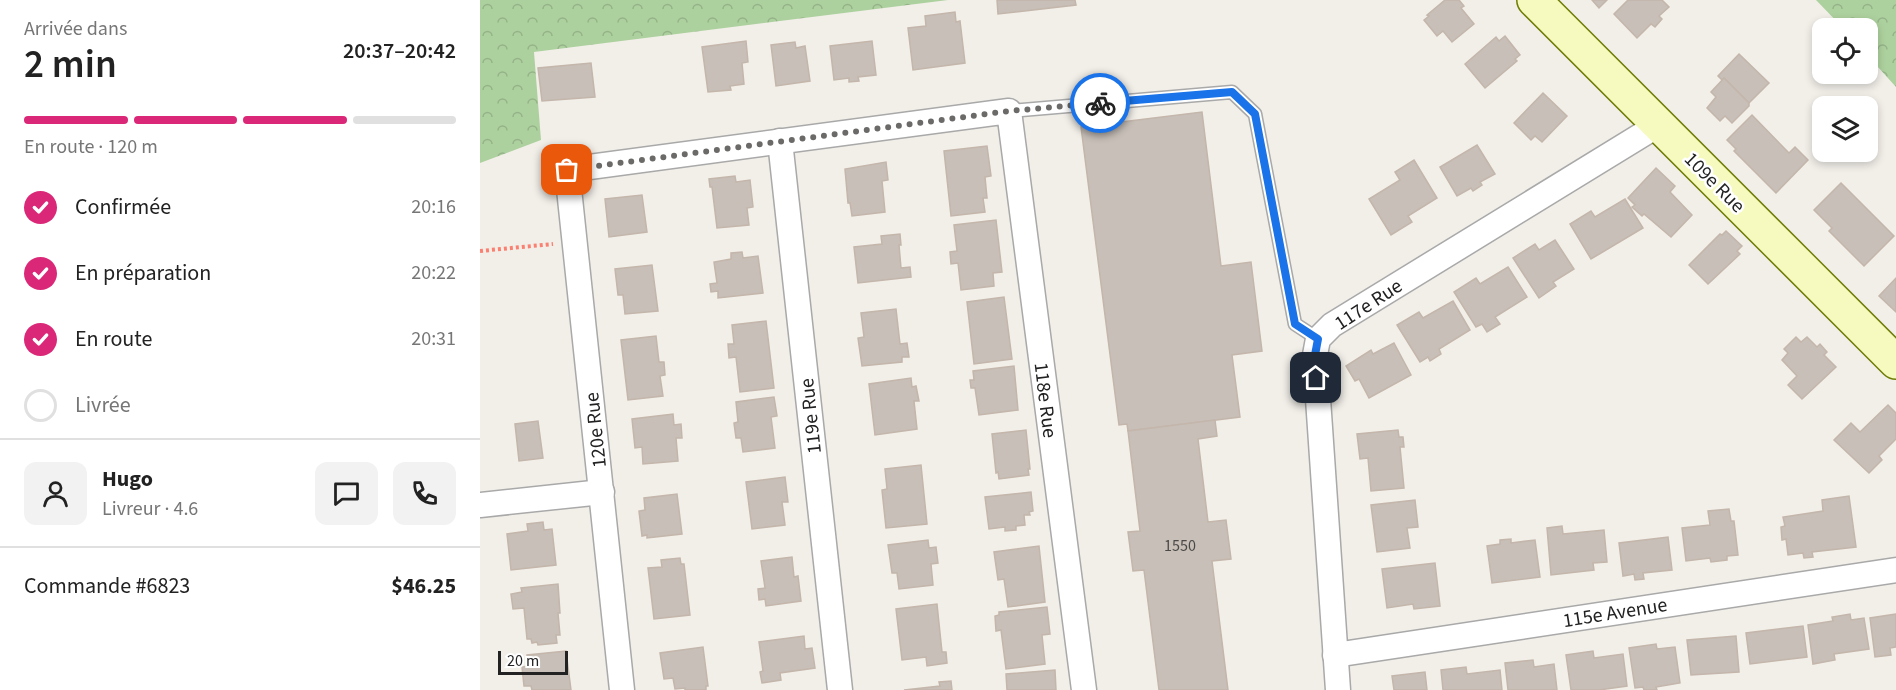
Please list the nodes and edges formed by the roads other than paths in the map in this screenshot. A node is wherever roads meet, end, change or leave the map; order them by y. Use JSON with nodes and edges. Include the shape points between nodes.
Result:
{"nodes":[{"id":1,"x":1534,"y":0,"type":"edge"},
{"id":2,"x":1009,"y":111,"type":"junction"},
{"id":3,"x":1658,"y":125,"type":"junction"},
{"id":4,"x":780,"y":141,"type":"junction"},
{"id":5,"x":1318,"y":339,"type":"junction"},
{"id":6,"x":1896,"y":362,"type":"edge"},
{"id":7,"x":602,"y":492,"type":"junction"},
{"id":8,"x":480,"y":505,"type":"edge"},
{"id":9,"x":1896,"y":570,"type":"edge"},
{"id":10,"x":1335,"y":655,"type":"junction"},
{"id":11,"x":622,"y":690,"type":"edge"},
{"id":12,"x":840,"y":690,"type":"edge"},
{"id":13,"x":1084,"y":690,"type":"edge"},
{"id":14,"x":1338,"y":690,"type":"edge"}],
"edges":[{"from":1,"to":3,"type":"street","name":"109e Rue"},
{"from":2,"to":4,"type":"street"},
{"from":2,"to":5,"type":"lane","via":[[1232,92],[1255,114],[1295,324]]},
{"from":2,"to":13,"type":"street","name":"118e Rue"},
{"from":3,"to":5,"type":"street","name":"117e Rue","via":[[1332,325]]},
{"from":3,"to":6,"type":"street","name":"109e Rue"},
{"from":4,"to":7,"type":"street","name":"120e Rue","via":[[567,170]]},
{"from":4,"to":12,"type":"street","name":"119e Rue"},
{"from":5,"to":10,"type":"street","name":"117e Rue","via":[[1315,355]]},
{"from":7,"to":8,"type":"street"},
{"from":7,"to":11,"type":"street","name":"120e Rue"},
{"from":9,"to":10,"type":"street","name":"115e Avenue"},
{"from":10,"to":14,"type":"street","name":"117e Rue"}]}
